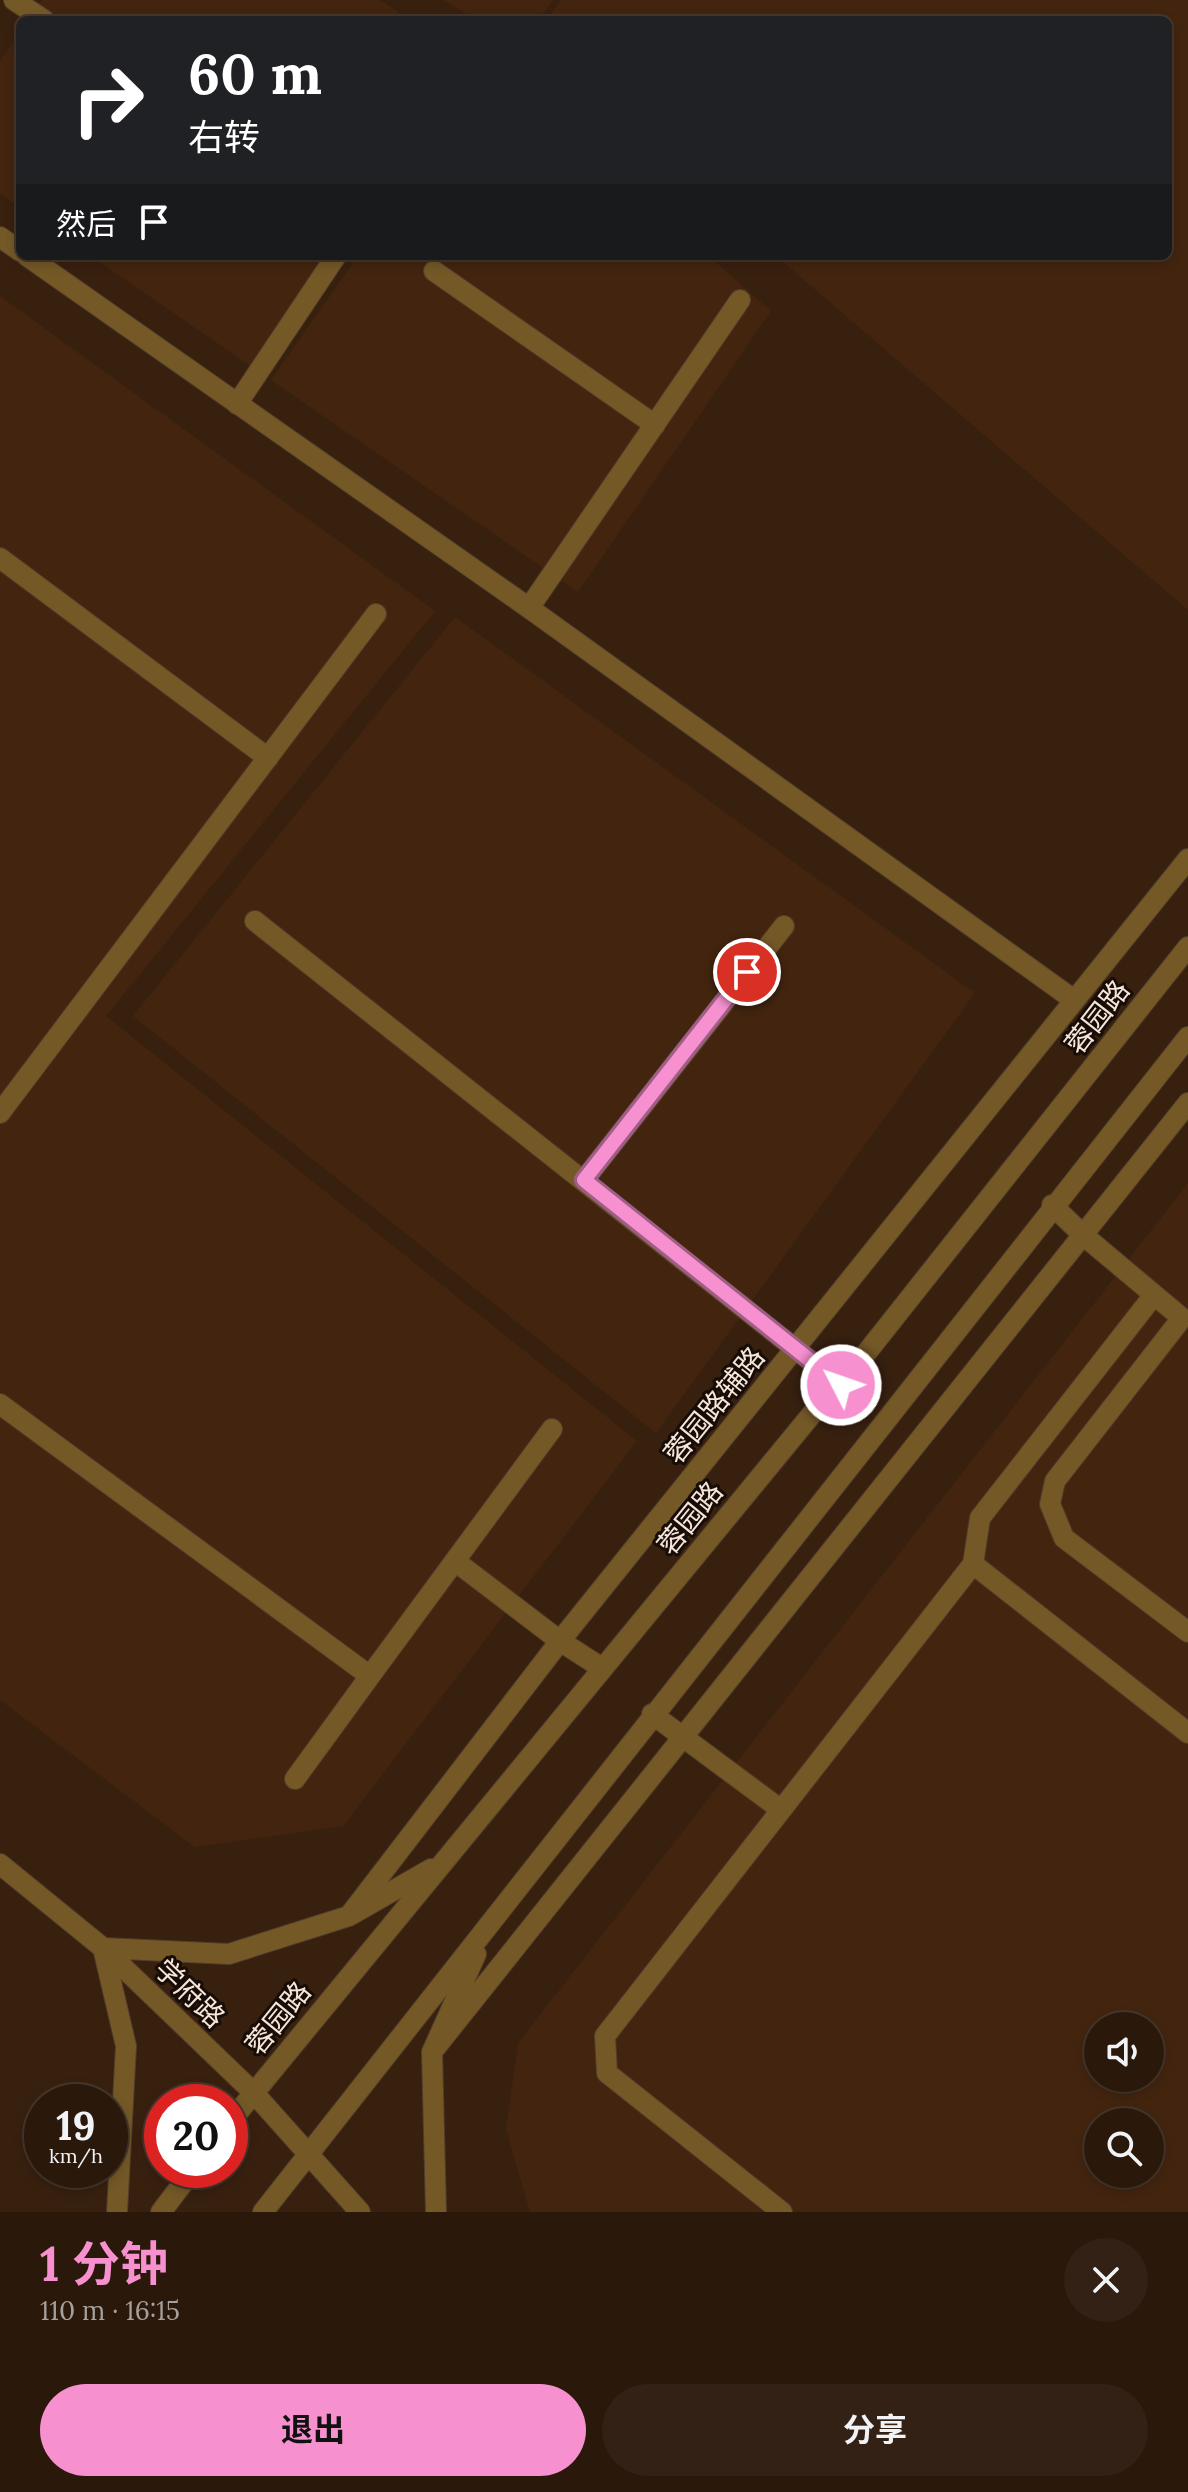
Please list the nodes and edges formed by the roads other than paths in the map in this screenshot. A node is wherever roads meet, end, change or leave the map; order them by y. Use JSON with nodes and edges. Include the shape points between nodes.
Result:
{"nodes":[{"id":1,"x":14,"y":0,"type":"edge"},
{"id":2,"x":38,"y":16,"type":"edge"},
{"id":3,"x":33,"y":260,"type":"edge"},
{"id":4,"x":333,"y":260,"type":"edge"},
{"id":5,"x":434,"y":271,"type":"dead end"},
{"id":6,"x":740,"y":300,"type":"dead end"},
{"id":7,"x":237,"y":404,"type":"junction"},
{"id":8,"x":655,"y":425,"type":"junction"},
{"id":9,"x":0,"y":558,"type":"edge"},
{"id":10,"x":529,"y":608,"type":"junction"},
{"id":11,"x":376,"y":614,"type":"dead end"},
{"id":12,"x":268,"y":758,"type":"junction"},
{"id":13,"x":1188,"y":859,"type":"edge"},
{"id":14,"x":255,"y":921,"type":"dead end"},
{"id":15,"x":784,"y":926,"type":"dead end"},
{"id":16,"x":1188,"y":947,"type":"edge"},
{"id":17,"x":1074,"y":1000,"type":"junction"},
{"id":18,"x":1188,"y":1037,"type":"edge"},
{"id":19,"x":1188,"y":1103,"type":"edge"},
{"id":20,"x":0,"y":1113,"type":"edge"},
{"id":21,"x":584,"y":1180,"type":"junction"},
{"id":22,"x":1052,"y":1205,"type":"junction"},
{"id":23,"x":1083,"y":1235,"type":"junction"},
{"id":24,"x":1154,"y":1295,"type":"junction"},
{"id":25,"x":1185,"y":1314,"type":"edge"},
{"id":26,"x":797,"y":1347,"type":"junction"},
{"id":27,"x":841,"y":1385,"type":"junction"},
{"id":28,"x":0,"y":1404,"type":"edge"},
{"id":29,"x":552,"y":1429,"type":"dead end"},
{"id":30,"x":455,"y":1561,"type":"junction"},
{"id":31,"x":973,"y":1564,"type":"junction"},
{"id":32,"x":1188,"y":1632,"type":"edge"},
{"id":33,"x":560,"y":1641,"type":"junction"},
{"id":34,"x":602,"y":1668,"type":"junction"},
{"id":35,"x":370,"y":1676,"type":"junction"},
{"id":36,"x":652,"y":1714,"type":"junction"},
{"id":37,"x":1188,"y":1733,"type":"edge"},
{"id":38,"x":684,"y":1736,"type":"junction"},
{"id":39,"x":295,"y":1779,"type":"dead end"},
{"id":40,"x":780,"y":1809,"type":"junction"},
{"id":41,"x":441,"y":1863,"type":"junction"},
{"id":42,"x":0,"y":1864,"type":"edge"},
{"id":43,"x":349,"y":1916,"type":"junction"},
{"id":44,"x":491,"y":1922,"type":"junction"},
{"id":45,"x":103,"y":1948,"type":"junction"},
{"id":46,"x":432,"y":2052,"type":"junction"},
{"id":47,"x":253,"y":2092,"type":"junction"},
{"id":48,"x":248,"y":2099,"type":"edge"},
{"id":49,"x":310,"y":2155,"type":"junction"},
{"id":50,"x":179,"y":2188,"type":"edge"},
{"id":51,"x":119,"y":2203,"type":"edge"},
{"id":52,"x":105,"y":2212,"type":"edge"},
{"id":53,"x":161,"y":2212,"type":"edge"},
{"id":54,"x":263,"y":2212,"type":"edge"},
{"id":55,"x":360,"y":2212,"type":"edge"},
{"id":56,"x":436,"y":2212,"type":"edge"},
{"id":57,"x":782,"y":2212,"type":"edge"}],
"edges":[{"from":1,"to":2,"type":"street"},
{"from":3,"to":7,"type":"street"},
{"from":4,"to":7,"type":"street"},
{"from":5,"to":8,"type":"street"},
{"from":6,"to":8,"type":"street"},
{"from":7,"to":10,"type":"street"},
{"from":8,"to":10,"type":"street"},
{"from":9,"to":12,"type":"street"},
{"from":10,"to":17,"type":"street"},
{"from":11,"to":12,"type":"street"},
{"from":12,"to":20,"type":"street"},
{"from":13,"to":17,"type":"street","name":"蓉园路辅路"},
{"from":14,"to":21,"type":"street"},
{"from":15,"to":21,"type":"street"},
{"from":16,"to":27,"type":"street","name":"蓉园路"},
{"from":17,"to":26,"type":"street","name":"蓉园路辅路"},
{"from":18,"to":22,"type":"street"},
{"from":19,"to":23,"type":"street"},
{"from":21,"to":26,"type":"street"},
{"from":22,"to":23,"type":"street"},
{"from":22,"to":36,"type":"street"},
{"from":23,"to":24,"type":"street"},
{"from":23,"to":38,"type":"street"},
{"from":24,"to":25,"type":"street"},
{"from":24,"to":31,"type":"street","via":[[980,1518]]},
{"from":25,"to":32,"type":"street","via":[[1055,1481],[1050,1504],[1064,1538]]},
{"from":26,"to":27,"type":"street"},
{"from":26,"to":33,"type":"street","name":"蓉园路辅路"},
{"from":27,"to":34,"type":"street","name":"蓉园路"},
{"from":28,"to":35,"type":"street"},
{"from":29,"to":30,"type":"street"},
{"from":30,"to":33,"type":"street"},
{"from":30,"to":35,"type":"street"},
{"from":31,"to":37,"type":"street"},
{"from":31,"to":40,"type":"street"},
{"from":33,"to":34,"type":"street"},
{"from":33,"to":43,"type":"street","name":"蓉园路辅路"},
{"from":34,"to":41,"type":"street","name":"蓉园路"},
{"from":35,"to":39,"type":"street"},
{"from":36,"to":38,"type":"street"},
{"from":36,"to":44,"type":"street"},
{"from":38,"to":40,"type":"street"},
{"from":38,"to":46,"type":"street"},
{"from":40,"to":57,"type":"street","via":[[605,2036],[607,2073]]},
{"from":41,"to":43,"type":"street"},
{"from":41,"to":47,"type":"street","name":"蓉园路"},
{"from":42,"to":45,"type":"street","name":"学府路"},
{"from":43,"to":45,"type":"street","via":[[229,1954]]},
{"from":44,"to":46,"type":"street"},
{"from":44,"to":49,"type":"street"},
{"from":45,"to":47,"type":"street","name":"学府路"},
{"from":45,"to":51,"type":"street","via":[[126,2046]]},
{"from":46,"to":56,"type":"street"},
{"from":47,"to":48,"type":"street","name":"蓉园路"},
{"from":47,"to":49,"type":"street","name":"学府路"},
{"from":49,"to":54,"type":"street"},
{"from":49,"to":55,"type":"street","name":"学府路"},
{"from":50,"to":53,"type":"street"},
{"from":51,"to":52,"type":"street"}]}
